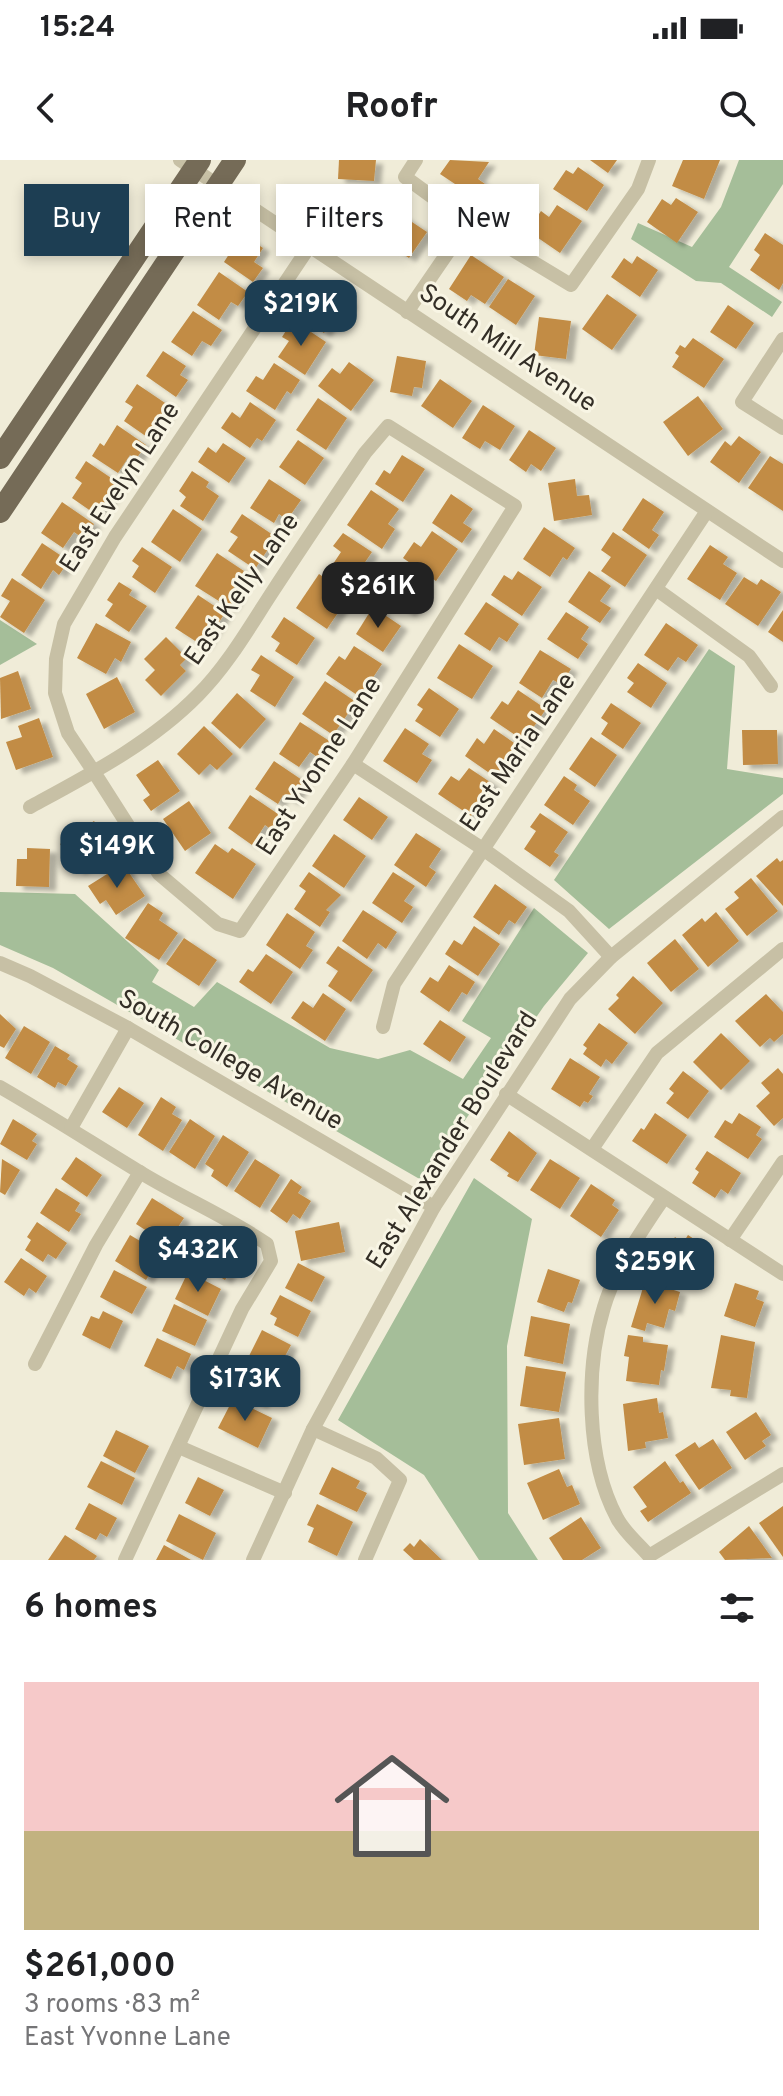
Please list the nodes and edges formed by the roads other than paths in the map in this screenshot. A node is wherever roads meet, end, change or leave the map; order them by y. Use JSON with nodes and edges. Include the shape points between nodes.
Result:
{"nodes":[{"id":1,"x":235,"y":160,"type":"edge"},
{"id":2,"x":416,"y":160,"type":"edge"},
{"id":3,"x":649,"y":160,"type":"edge"},
{"id":4,"x":199,"y":171,"type":"edge"},
{"id":5,"x":428,"y":194,"type":"edge"},
{"id":6,"x":276,"y":224,"type":"edge"},
{"id":7,"x":303,"y":256,"type":"edge"},
{"id":8,"x":323,"y":256,"type":"edge"},
{"id":9,"x":445,"y":256,"type":"edge"},
{"id":10,"x":523,"y":256,"type":"edge"},
{"id":11,"x":407,"y":312,"type":"junction"},
{"id":12,"x":783,"y":339,"type":"edge"},
{"id":13,"x":783,"y":428,"type":"edge"},
{"id":14,"x":0,"y":458,"type":"edge"},
{"id":15,"x":515,"y":506,"type":"joint"},
{"id":16,"x":707,"y":511,"type":"junction"},
{"id":17,"x":0,"y":512,"type":"edge"},
{"id":18,"x":783,"y":561,"type":"edge"},
{"id":19,"x":656,"y":589,"type":"junction"},
{"id":20,"x":771,"y":686,"type":"dead end"},
{"id":21,"x":353,"y":764,"type":"junction"},
{"id":22,"x":94,"y":772,"type":"junction"},
{"id":23,"x":30,"y":807,"type":"dead end"},
{"id":24,"x":783,"y":817,"type":"edge"},
{"id":25,"x":483,"y":849,"type":"junction"},
{"id":26,"x":240,"y":931,"type":"joint"},
{"id":27,"x":783,"y":949,"type":"edge"},
{"id":28,"x":611,"y":957,"type":"junction"},
{"id":29,"x":0,"y":963,"type":"edge"},
{"id":30,"x":383,"y":1027,"type":"dead end"},
{"id":31,"x":128,"y":1028,"type":"junction"},
{"id":32,"x":0,"y":1087,"type":"edge"},
{"id":33,"x":506,"y":1094,"type":"junction"},
{"id":34,"x":71,"y":1128,"type":"junction"},
{"id":35,"x":592,"y":1149,"type":"junction"},
{"id":36,"x":783,"y":1162,"type":"edge"},
{"id":37,"x":140,"y":1172,"type":"junction"},
{"id":38,"x":663,"y":1199,"type":"junction"},
{"id":39,"x":434,"y":1207,"type":"junction"},
{"id":40,"x":730,"y":1240,"type":"junction"},
{"id":41,"x":783,"y":1274,"type":"edge"},
{"id":42,"x":35,"y":1364,"type":"dead end"},
{"id":43,"x":313,"y":1429,"type":"junction"},
{"id":44,"x":179,"y":1447,"type":"junction"},
{"id":45,"x":783,"y":1474,"type":"edge"},
{"id":46,"x":285,"y":1493,"type":"junction"},
{"id":47,"x":125,"y":1560,"type":"edge"},
{"id":48,"x":253,"y":1560,"type":"edge"},
{"id":49,"x":365,"y":1560,"type":"edge"}],
"edges":[{"from":1,"to":4,"type":"main road"},
{"from":2,"to":5,"type":"street","via":[[405,177]]},
{"from":3,"to":10,"type":"street","via":[[638,189],[571,285]]},
{"from":4,"to":6,"type":"street","name":"South Mill Avenue"},
{"from":4,"to":14,"type":"main road"},
{"from":4,"to":17,"type":"main road"},
{"from":7,"to":22,"type":"street","name":"East Evelyn Lane","via":[[115,537],[64,624],[55,693],[68,733]]},
{"from":8,"to":11,"type":"street","name":"South Mill Avenue"},
{"from":9,"to":11,"type":"street"},
{"from":11,"to":16,"type":"street","name":"South Mill Avenue"},
{"from":12,"to":13,"type":"street","via":[[742,402]]},
{"from":15,"to":21,"type":"street","name":"East Yvonne Lane"},
{"from":15,"to":22,"type":"street","name":"East Kelly Lane","via":[[388,426],[199,695],[160,729]]},
{"from":16,"to":18,"type":"street","name":"South Mill Avenue"},
{"from":16,"to":19,"type":"street","name":"East Maria Lane"},
{"from":19,"to":20,"type":"street","via":[[749,656]]},
{"from":19,"to":25,"type":"street","name":"East Maria Lane"},
{"from":21,"to":25,"type":"street"},
{"from":21,"to":26,"type":"street","name":"East Yvonne Lane"},
{"from":22,"to":23,"type":"street","name":"East Kelly Lane"},
{"from":22,"to":26,"type":"street","name":"East Evelyn Lane","via":[[159,874],[218,924]]},
{"from":24,"to":28,"type":"street","name":"East Alexander Boulevard"},
{"from":25,"to":28,"type":"street","via":[[569,911]]},
{"from":25,"to":30,"type":"street","name":"East Maria Lane","via":[[394,984]]},
{"from":27,"to":35,"type":"street","via":[[657,1053]]},
{"from":28,"to":33,"type":"street","name":"East Alexander Boulevard","via":[[570,999]]},
{"from":29,"to":31,"type":"street","name":"South College Avenue"},
{"from":31,"to":34,"type":"street"},
{"from":31,"to":39,"type":"street","name":"South College Avenue"},
{"from":32,"to":34,"type":"street"},
{"from":33,"to":35,"type":"street"},
{"from":33,"to":39,"type":"street","name":"East Alexander Boulevard"},
{"from":34,"to":37,"type":"street"},
{"from":35,"to":38,"type":"street"},
{"from":36,"to":40,"type":"street"},
{"from":37,"to":42,"type":"street"},
{"from":37,"to":44,"type":"street","via":[[267,1244],[271,1261],[242,1309]]},
{"from":38,"to":40,"type":"street"},
{"from":38,"to":45,"type":"street","via":[[632,1245],[604,1306],[594,1362],[590,1410],[600,1473],[617,1519],[649,1556]]},
{"from":39,"to":43,"type":"street","name":"East Alexander Boulevard"},
{"from":40,"to":41,"type":"street"},
{"from":43,"to":46,"type":"street","name":"East Alexander Boulevard"},
{"from":43,"to":49,"type":"street","via":[[376,1458],[400,1480]]},
{"from":44,"to":46,"type":"street"},
{"from":44,"to":47,"type":"street"},
{"from":46,"to":48,"type":"street","name":"East Alexander Boulevard"}]}
